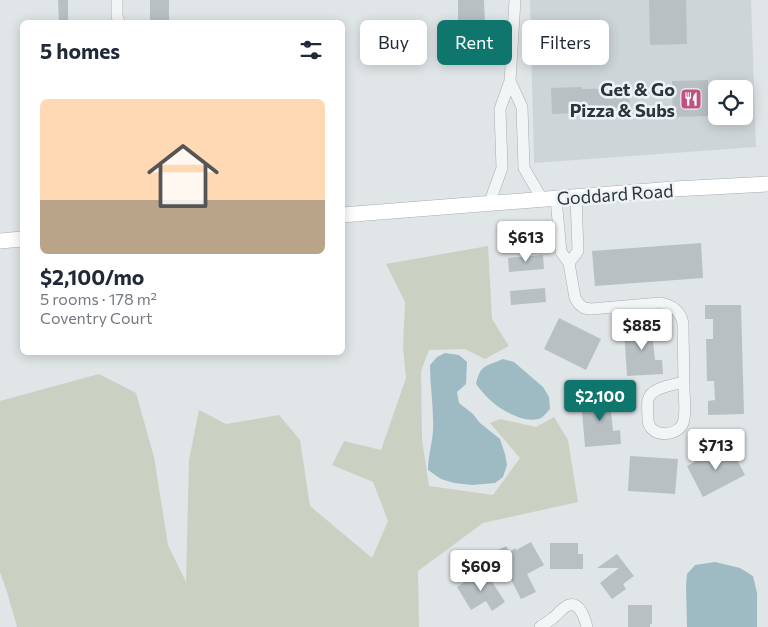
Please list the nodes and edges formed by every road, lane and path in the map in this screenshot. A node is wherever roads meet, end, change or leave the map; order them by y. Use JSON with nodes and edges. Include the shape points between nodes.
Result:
{"nodes":[{"id":1,"x":117,"y":0,"type":"edge"},
{"id":2,"x":515,"y":0,"type":"edge"},
{"id":3,"x":116,"y":20,"type":"edge"},
{"id":4,"x":510,"y":81,"type":"junction"},
{"id":5,"x":768,"y":184,"type":"edge"},
{"id":6,"x":576,"y":197,"type":"junction"},
{"id":7,"x":549,"y":199,"type":"junction"},
{"id":8,"x":489,"y":204,"type":"junction"},
{"id":9,"x":345,"y":215,"type":"edge"},
{"id":10,"x":20,"y":239,"type":"edge"},
{"id":11,"x":0,"y":241,"type":"edge"},
{"id":12,"x":568,"y":263,"type":"junction"},
{"id":13,"x":684,"y":382,"type":"junction"},
{"id":14,"x":540,"y":627,"type":"edge"},
{"id":15,"x":587,"y":627,"type":"edge"}],
"edges":[{"from":1,"to":3,"type":"street"},
{"from":2,"to":4,"type":"street"},
{"from":4,"to":7,"type":"street","via":[[522,107],[524,168]]},
{"from":4,"to":8,"type":"street","via":[[500,109],[502,168]]},
{"from":5,"to":6,"type":"main road","name":"Goddard Road"},
{"from":6,"to":7,"type":"main road","name":"Goddard Road"},
{"from":6,"to":12,"type":"street","via":[[578,251]]},
{"from":7,"to":8,"type":"main road","name":"Goddard Road"},
{"from":7,"to":12,"type":"street","via":[[561,252]]},
{"from":8,"to":9,"type":"main road","name":"Goddard Road"},
{"from":10,"to":11,"type":"main road"},
{"from":12,"to":13,"type":"street","via":[[575,298],[584,308],[666,304],[675,309],[683,323]]},
{"from":13,"to":13,"type":"street","via":[[682,427],[672,433],[655,432],[648,423],[648,397],[658,389]]},
{"from":14,"to":15,"type":"street","via":[[567,605],[577,606]]}]}
